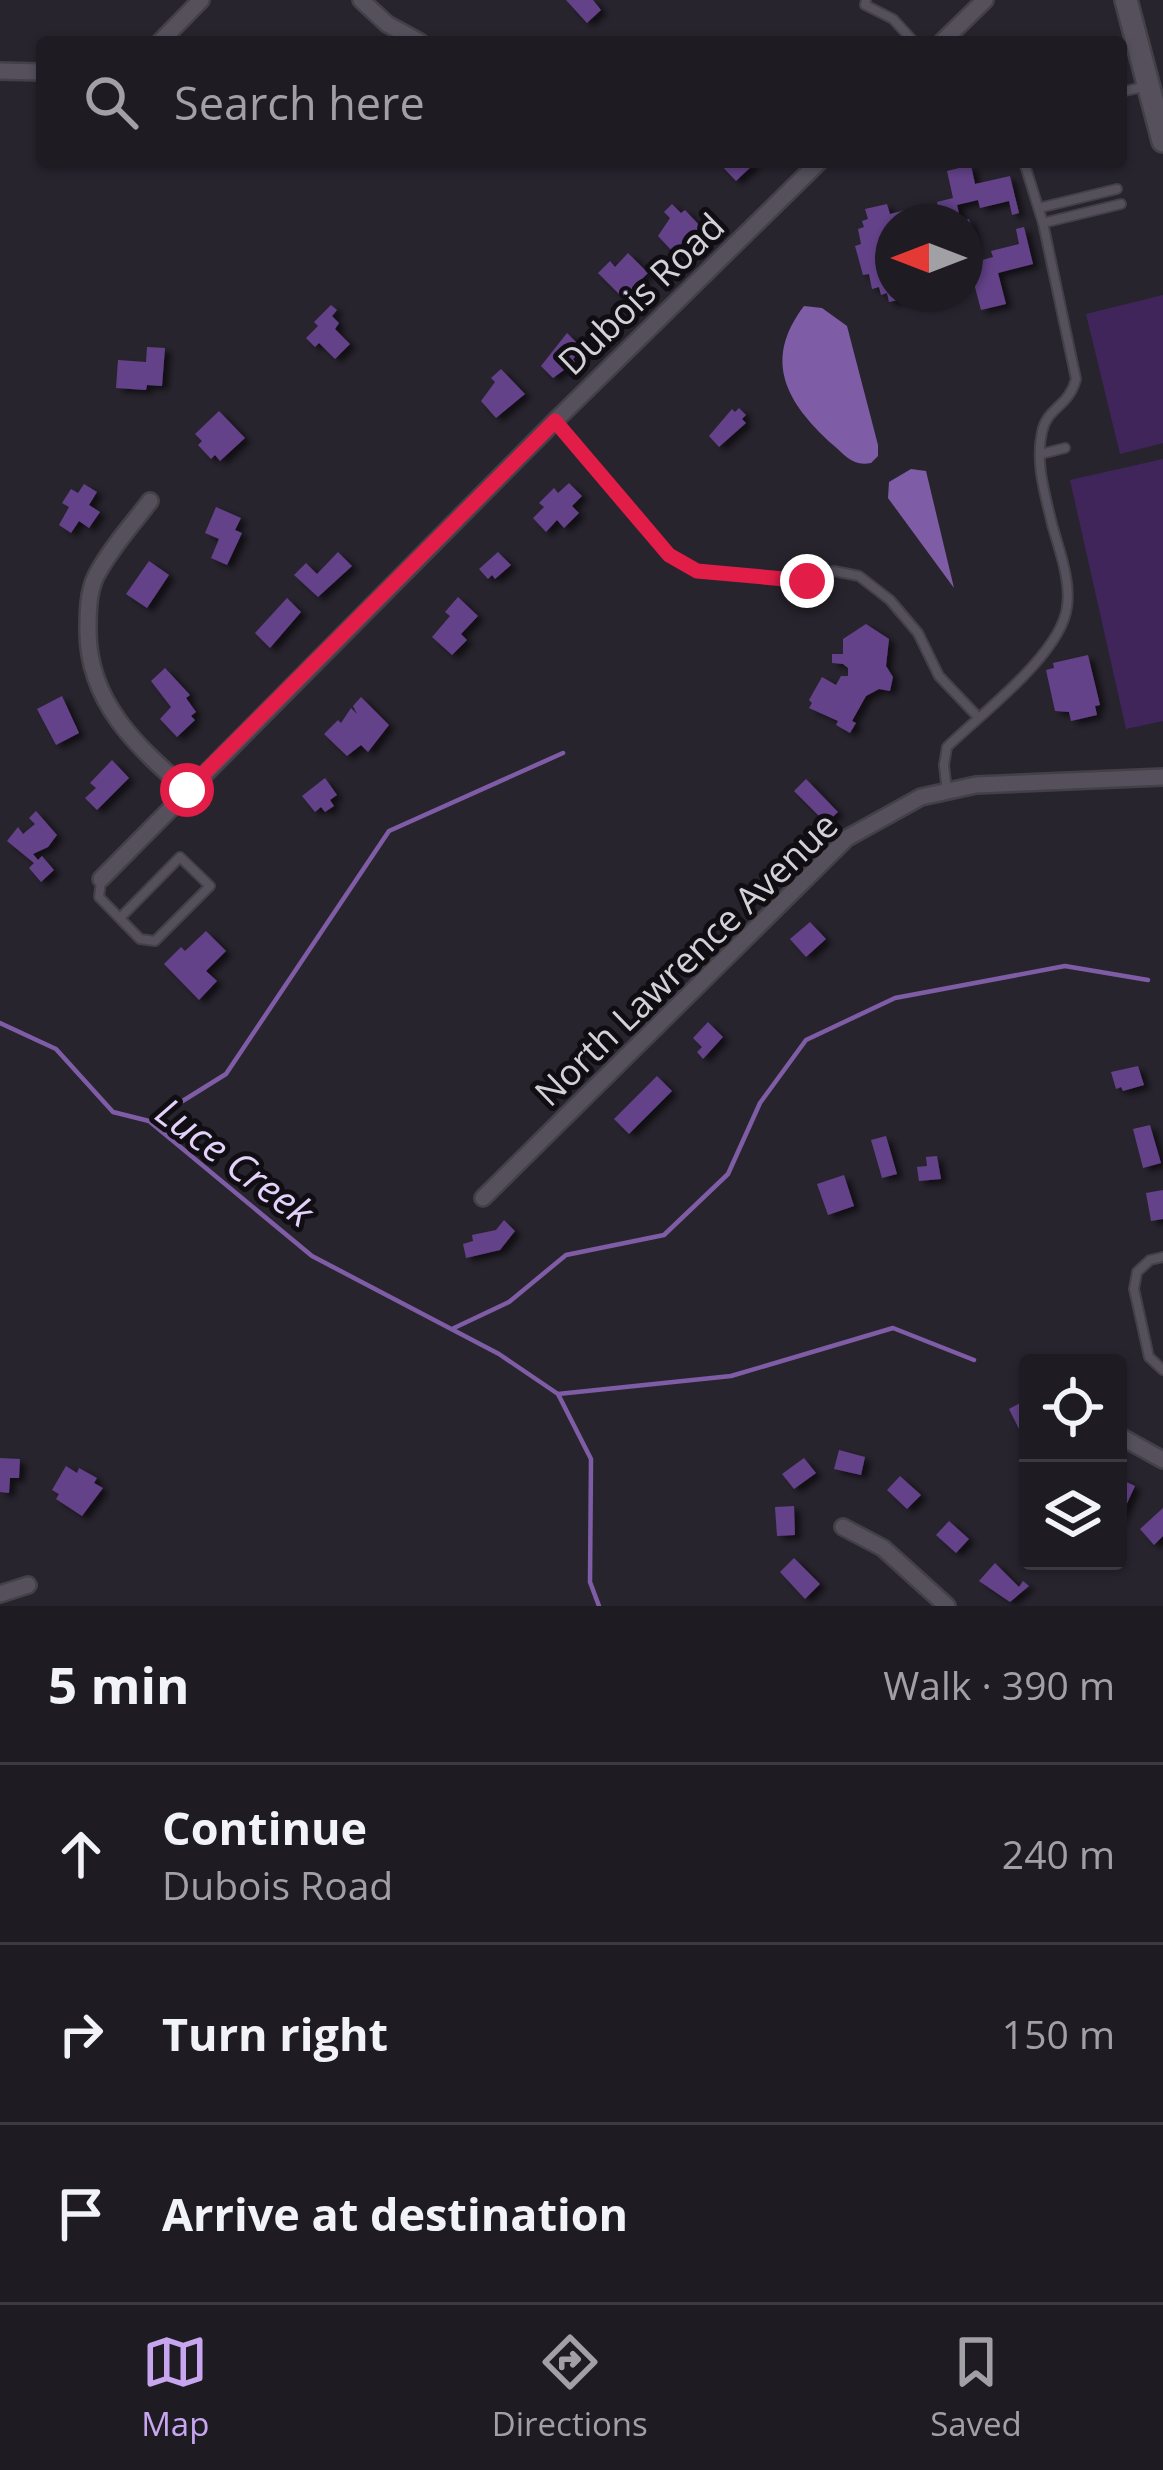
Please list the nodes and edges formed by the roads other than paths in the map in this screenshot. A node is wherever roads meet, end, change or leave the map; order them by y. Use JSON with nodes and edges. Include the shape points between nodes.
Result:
{"nodes":[{"id":1,"x":201,"y":0,"type":"edge"},
{"id":2,"x":361,"y":0,"type":"edge"},
{"id":3,"x":866,"y":0,"type":"edge"},
{"id":4,"x":985,"y":0,"type":"edge"},
{"id":5,"x":1126,"y":0,"type":"edge"},
{"id":6,"x":166,"y":36,"type":"edge"},
{"id":7,"x":409,"y":36,"type":"edge"},
{"id":8,"x":909,"y":36,"type":"edge"},
{"id":9,"x":948,"y":36,"type":"edge"},
{"id":10,"x":0,"y":71,"type":"edge"},
{"id":11,"x":36,"y":72,"type":"edge"},
{"id":12,"x":1148,"y":85,"type":"junction"},
{"id":13,"x":1127,"y":90,"type":"edge"},
{"id":14,"x":1163,"y":141,"type":"edge"},
{"id":15,"x":813,"y":168,"type":"edge"},
{"id":16,"x":1026,"y":168,"type":"edge"},
{"id":17,"x":1117,"y":189,"type":"dead end"},
{"id":18,"x":1121,"y":204,"type":"dead end"},
{"id":19,"x":1039,"y":208,"type":"junction"},
{"id":20,"x":1043,"y":223,"type":"junction"},
{"id":21,"x":555,"y":421,"type":"junction"},
{"id":22,"x":1065,"y":448,"type":"dead end"},
{"id":23,"x":1041,"y":454,"type":"junction"},
{"id":24,"x":150,"y":501,"type":"dead end"},
{"id":25,"x":978,"y":717,"type":"junction"},
{"id":26,"x":1163,"y":777,"type":"edge"},
{"id":27,"x":187,"y":790,"type":"junction"},
{"id":28,"x":947,"y":792,"type":"junction"},
{"id":29,"x":101,"y":879,"type":"joint"},
{"id":30,"x":120,"y":918,"type":"junction"},
{"id":31,"x":483,"y":1198,"type":"dead end"},
{"id":32,"x":1163,"y":1257,"type":"edge"},
{"id":33,"x":1163,"y":1370,"type":"edge"},
{"id":34,"x":1127,"y":1441,"type":"edge"},
{"id":35,"x":1163,"y":1460,"type":"edge"},
{"id":36,"x":843,"y":1527,"type":"dead end"},
{"id":37,"x":28,"y":1585,"type":"dead end"},
{"id":38,"x":0,"y":1594,"type":"edge"},
{"id":39,"x":947,"y":1606,"type":"edge"}],
"edges":[{"from":1,"to":6,"type":"street"},
{"from":2,"to":7,"type":"street"},
{"from":3,"to":8,"type":"lane"},
{"from":4,"to":9,"type":"street"},
{"from":5,"to":12,"type":"main road"},
{"from":10,"to":11,"type":"street"},
{"from":12,"to":13,"type":"lane"},
{"from":12,"to":14,"type":"main road"},
{"from":15,"to":21,"type":"street","name":"Dubois Road"},
{"from":16,"to":19,"type":"lane"},
{"from":17,"to":19,"type":"lane"},
{"from":18,"to":20,"type":"lane"},
{"from":19,"to":20,"type":"lane"},
{"from":20,"to":23,"type":"lane","via":[[1076,379],[1072,396],[1048,417]]},
{"from":21,"to":25,"type":"lane","via":[[669,555],[697,571],[807,581],[834,571],[860,576],[890,600],[939,676]]},
{"from":21,"to":27,"type":"street","name":"Dubois Road"},
{"from":22,"to":23,"type":"lane"},
{"from":23,"to":25,"type":"lane","via":[[1067,607],[1046,651]]},
{"from":24,"to":27,"type":"street","via":[[94,580],[88,654],[118,724]]},
{"from":25,"to":28,"type":"lane","via":[[947,747]]},
{"from":26,"to":28,"type":"street","name":"North Lawrence Avenue"},
{"from":27,"to":29,"type":"street","name":"Dubois Road"},
{"from":28,"to":31,"type":"street","name":"North Lawrence Avenue","via":[[921,797],[847,838]]},
{"from":29,"to":30,"type":"lane","via":[[99,896]]},
{"from":30,"to":30,"type":"lane","via":[[140,939],[155,941],[210,886],[181,856]]},
{"from":32,"to":33,"type":"lane","via":[[1137,1272],[1134,1289],[1149,1358]]},
{"from":34,"to":35,"type":"street"},
{"from":36,"to":39,"type":"street","via":[[883,1548]]},
{"from":37,"to":38,"type":"street"}]}
